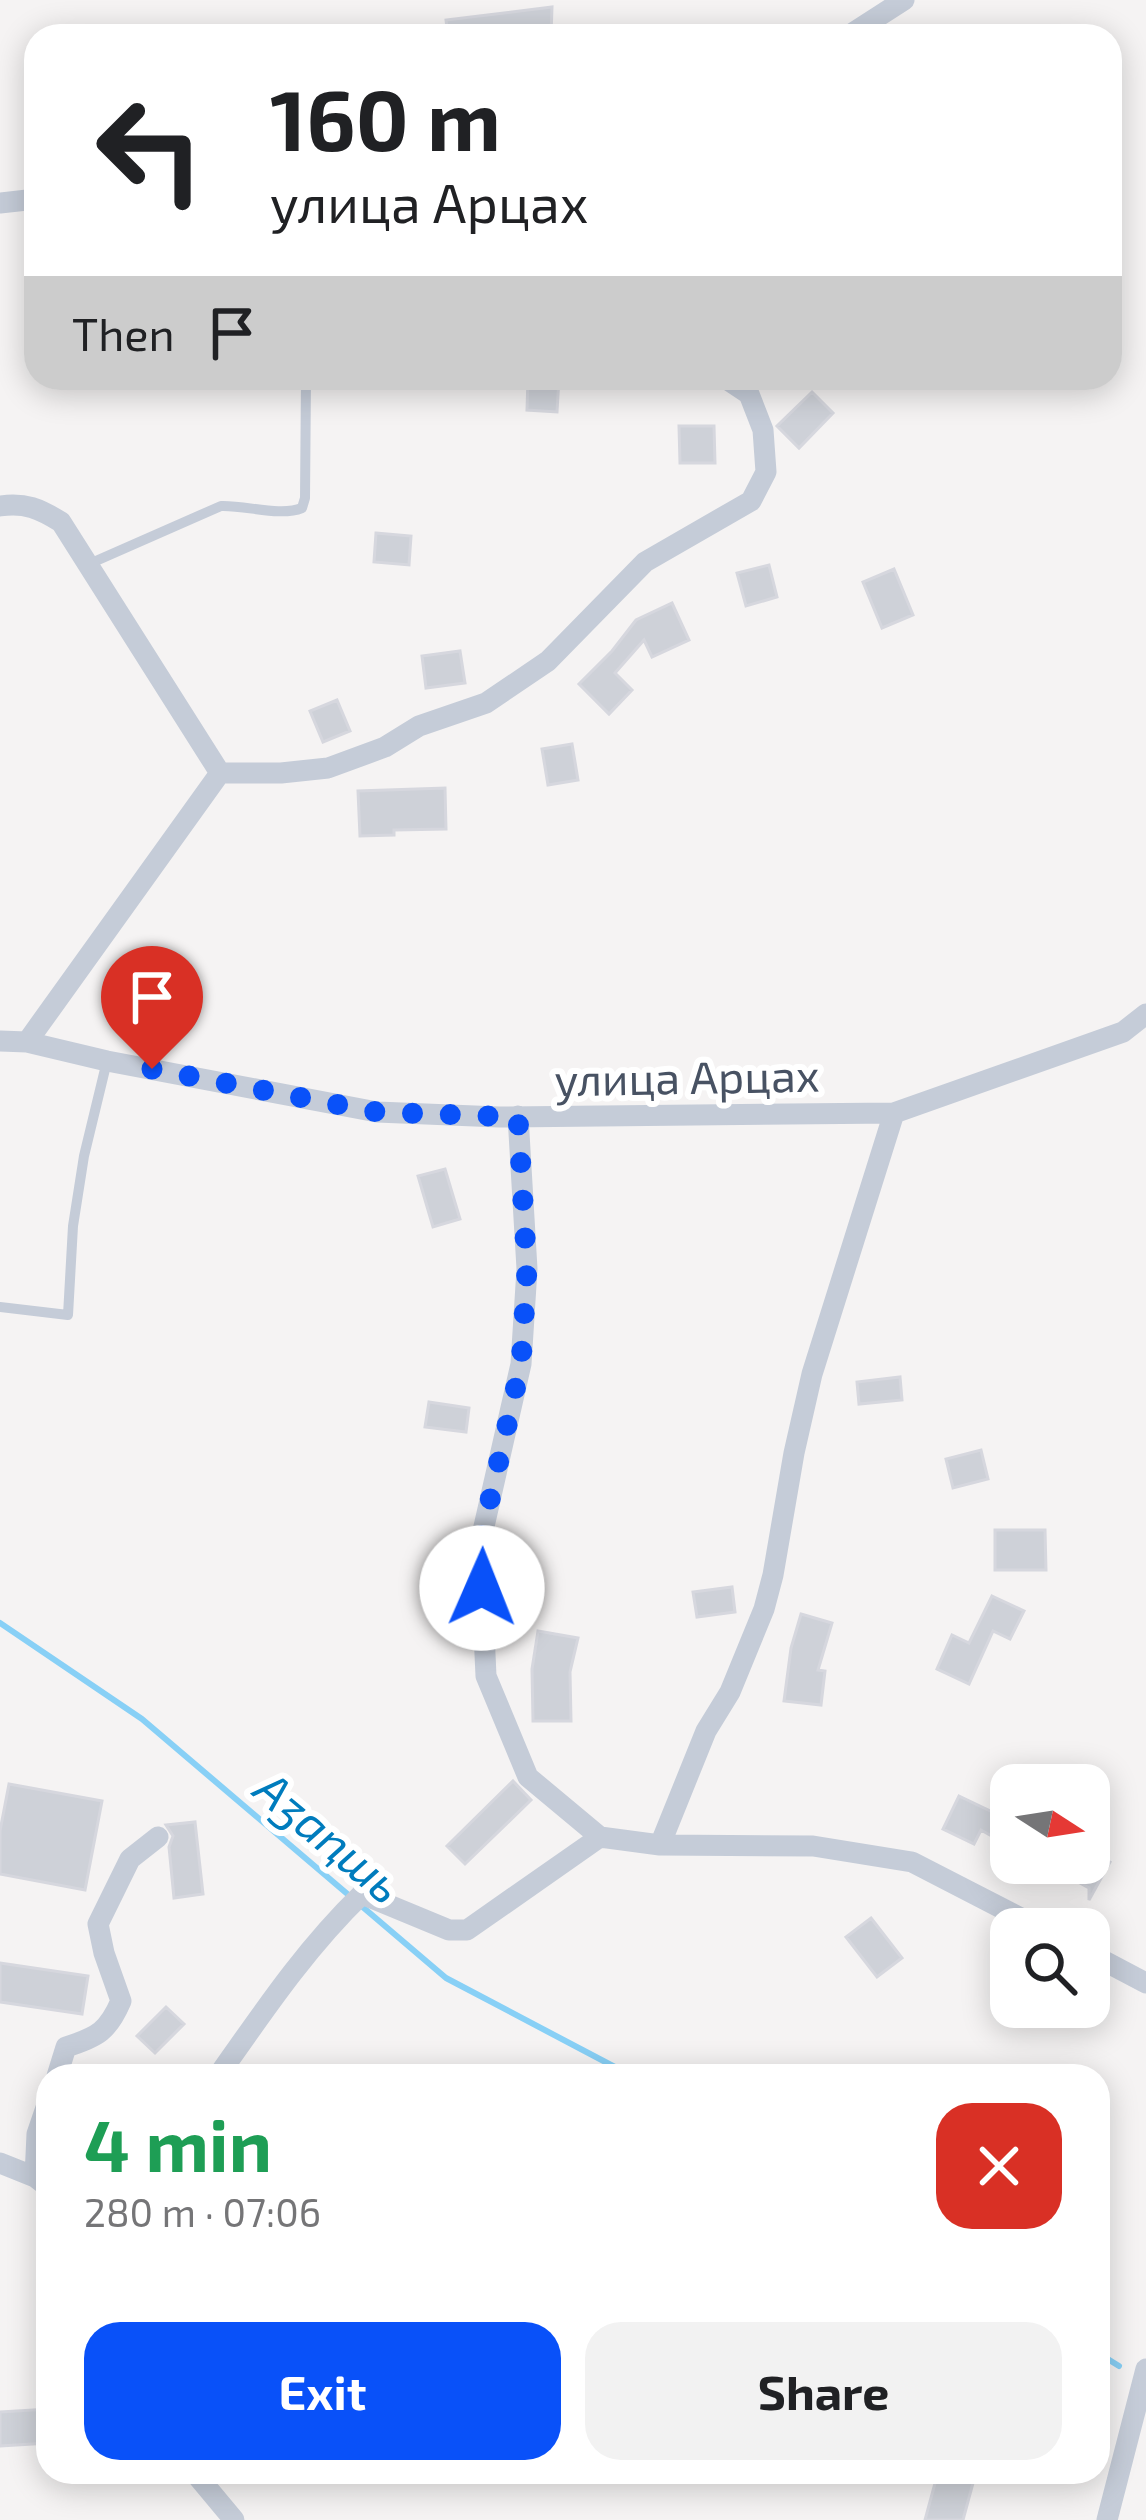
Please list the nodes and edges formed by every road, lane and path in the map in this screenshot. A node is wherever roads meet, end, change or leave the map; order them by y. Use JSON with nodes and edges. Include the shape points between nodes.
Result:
{"nodes":[{"id":1,"x":904,"y":0,"type":"edge"},
{"id":2,"x":867,"y":24,"type":"edge"},
{"id":3,"x":306,"y":390,"type":"edge"},
{"id":4,"x":743,"y":390,"type":"edge"},
{"id":5,"x":0,"y":506,"type":"edge"},
{"id":6,"x":88,"y":565,"type":"junction"},
{"id":7,"x":220,"y":773,"type":"junction"},
{"id":8,"x":1146,"y":1015,"type":"edge"},
{"id":9,"x":0,"y":1041,"type":"edge"},
{"id":10,"x":27,"y":1042,"type":"junction"},
{"id":11,"x":106,"y":1061,"type":"junction"},
{"id":12,"x":894,"y":1113,"type":"junction"},
{"id":13,"x":518,"y":1117,"type":"junction"},
{"id":14,"x":0,"y":1307,"type":"edge"},
{"id":15,"x":600,"y":1837,"type":"junction"},
{"id":16,"x":158,"y":1838,"type":"dead end"},
{"id":17,"x":660,"y":1845,"type":"junction"},
{"id":18,"x":1001,"y":1908,"type":"edge"},
{"id":19,"x":1110,"y":1964,"type":"edge"},
{"id":20,"x":1146,"y":1983,"type":"edge"},
{"id":21,"x":61,"y":2064,"type":"edge"},
{"id":22,"x":226,"y":2064,"type":"edge"},
{"id":23,"x":0,"y":2163,"type":"edge"},
{"id":24,"x":36,"y":2179,"type":"edge"},
{"id":25,"x":1146,"y":2369,"type":"edge"},
{"id":26,"x":204,"y":2484,"type":"edge"},
{"id":27,"x":234,"y":2520,"type":"edge"},
{"id":28,"x":1107,"y":2520,"type":"edge"}],
"edges":[{"from":1,"to":2,"type":"street"},
{"from":3,"to":6,"type":"lane","via":[[302,508],[220,506]]},
{"from":4,"to":7,"type":"street","via":[[763,430],[766,472],[751,501],[645,562],[548,661],[486,703],[328,768]]},
{"from":5,"to":6,"type":"street","via":[[38,508],[61,522]]},
{"from":6,"to":7,"type":"street"},
{"from":7,"to":10,"type":"street"},
{"from":8,"to":12,"type":"street","name":"улица Арцах","via":[[1123,1032]]},
{"from":9,"to":10,"type":"street","name":"улица Арцах"},
{"from":10,"to":11,"type":"street","name":"улица Арцах"},
{"from":11,"to":13,"type":"street","name":"улица Арцах","via":[[377,1112]]},
{"from":11,"to":14,"type":"lane","via":[[73,1226],[68,1316]]},
{"from":12,"to":13,"type":"street","name":"улица Арцах"},
{"from":12,"to":17,"type":"street","via":[[812,1375],[764,1609]]},
{"from":13,"to":15,"type":"street","via":[[527,1270],[521,1364],[480,1544],[486,1676],[528,1777]]},
{"from":15,"to":17,"type":"street"},
{"from":15,"to":22,"type":"street","via":[[467,1930],[362,1894],[286,1977]]},
{"from":16,"to":21,"type":"street","via":[[130,1859],[98,1924],[122,2001],[110,2025],[66,2047]]},
{"from":17,"to":18,"type":"street","via":[[813,1846],[912,1862]]},
{"from":19,"to":20,"type":"street"},
{"from":23,"to":24,"type":"street"},
{"from":25,"to":28,"type":"street"},
{"from":26,"to":27,"type":"street"}]}
